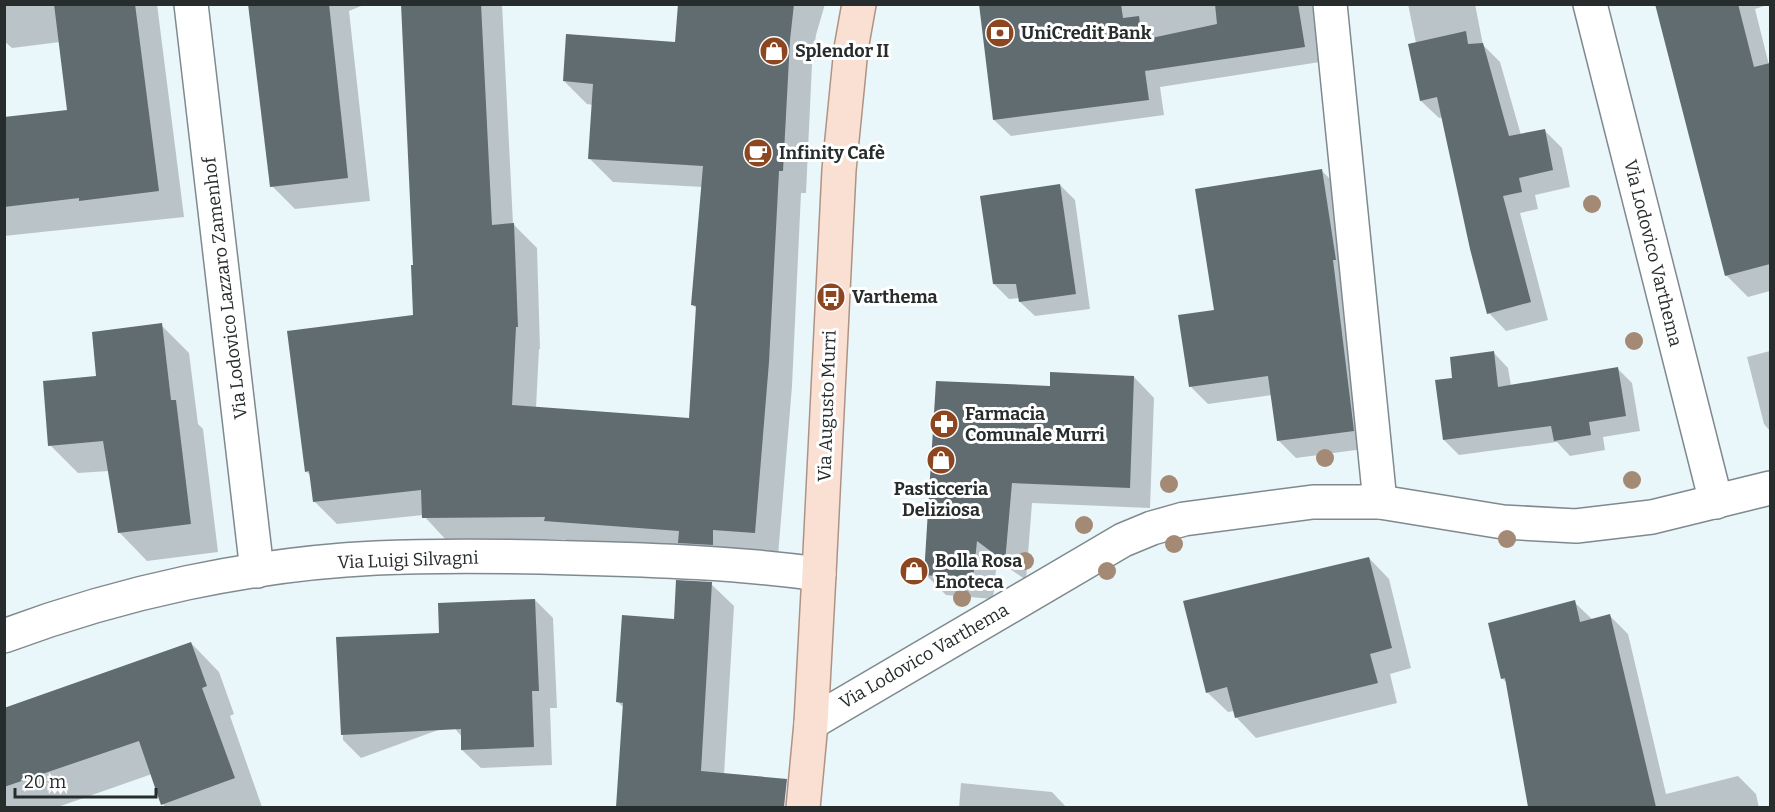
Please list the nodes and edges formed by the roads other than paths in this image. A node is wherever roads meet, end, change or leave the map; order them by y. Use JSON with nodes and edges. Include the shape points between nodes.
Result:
{"nodes":[{"id":1,"x":191,"y":4,"type":"edge"},
{"id":2,"x":859,"y":4,"type":"edge"},
{"id":3,"x":1330,"y":4,"type":"edge"},
{"id":4,"x":1590,"y":4,"type":"edge"},
{"id":5,"x":1770,"y":488,"type":"edge"},
{"id":6,"x":1380,"y":502,"type":"junction"},
{"id":7,"x":1716,"y":502,"type":"junction"},
{"id":8,"x":257,"y":572,"type":"junction"},
{"id":9,"x":819,"y":574,"type":"junction"},
{"id":10,"x":4,"y":636,"type":"edge"},
{"id":11,"x":810,"y":723,"type":"junction"},
{"id":12,"x":803,"y":807,"type":"edge"}],
"edges":[{"from":1,"to":8,"type":"street","name":"Via Lodovico Lazzaro Zamenhof"},
{"from":2,"to":9,"type":"main road","name":"Via Augusto Murri","via":[[839,170]]},
{"from":3,"to":6,"type":"street"},
{"from":4,"to":7,"type":"street","name":"Via Lodovico Varthema"},
{"from":5,"to":7,"type":"street","name":"Via Lodovico Varthema"},
{"from":6,"to":7,"type":"street","name":"Via Lodovico Varthema","via":[[1503,522],[1576,526],[1652,517]]},
{"from":6,"to":11,"type":"street","name":"Via Lodovico Varthema","via":[[1313,502],[1184,519],[1152,528],[1123,540]]},
{"from":8,"to":9,"type":"street","name":"Via Luigi Silvagni","via":[[374,558],[534,557],[742,565]]},
{"from":8,"to":10,"type":"street","name":"Via Luigi Silvagni","via":[[107,603]]},
{"from":9,"to":11,"type":"main road","name":"Via Augusto Murri"},
{"from":11,"to":12,"type":"main road","name":"Via Augusto Murri"}]}
